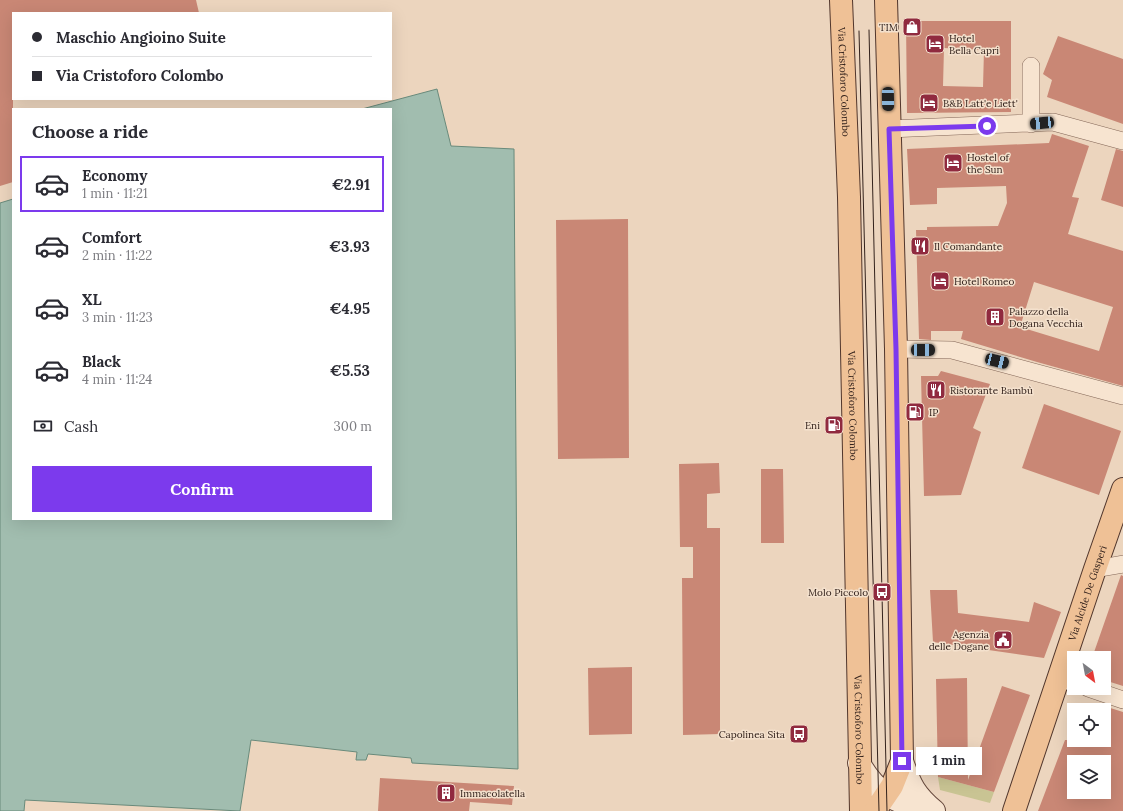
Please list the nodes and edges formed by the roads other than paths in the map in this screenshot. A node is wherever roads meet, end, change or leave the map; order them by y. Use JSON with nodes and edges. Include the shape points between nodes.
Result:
{"nodes":[{"id":1,"x":841,"y":0,"type":"edge"},
{"id":2,"x":886,"y":0,"type":"edge"},
{"id":3,"x":1031,"y":66,"type":"dead end"},
{"id":4,"x":1031,"y":124,"type":"junction"},
{"id":5,"x":889,"y":129,"type":"junction"},
{"id":6,"x":1123,"y":141,"type":"edge"},
{"id":7,"x":896,"y":349,"type":"junction"},
{"id":8,"x":1123,"y":396,"type":"edge"},
{"id":9,"x":1123,"y":490,"type":"edge"},
{"id":10,"x":1123,"y":564,"type":"edge"},
{"id":11,"x":1094,"y":569,"type":"junction"},
{"id":12,"x":1066,"y":680,"type":"edge"},
{"id":13,"x":1108,"y":695,"type":"edge"},
{"id":14,"x":1123,"y":700,"type":"edge"},
{"id":15,"x":902,"y":761,"type":"junction"},
{"id":16,"x":859,"y":762,"type":"junction"},
{"id":17,"x":881,"y":803,"type":"edge"},
{"id":18,"x":861,"y":811,"type":"edge"},
{"id":19,"x":927,"y":811,"type":"edge"},
{"id":20,"x":934,"y":811,"type":"edge"},
{"id":21,"x":1014,"y":811,"type":"edge"}],
"edges":[{"from":1,"to":16,"type":"main road","name":"Via Cristoforo Colombo","via":[[849,205]]},
{"from":2,"to":5,"type":"main road"},
{"from":3,"to":4,"type":"street"},
{"from":4,"to":5,"type":"street"},
{"from":4,"to":6,"type":"street","via":[[1053,122]]},
{"from":5,"to":7,"type":"main road"},
{"from":7,"to":8,"type":"street","via":[[952,350]]},
{"from":7,"to":15,"type":"main road"},
{"from":9,"to":11,"type":"main road","name":"Via Alcide De Gasperi"},
{"from":10,"to":11,"type":"street"},
{"from":11,"to":12,"type":"main road","name":"Via Alcide De Gasperi"},
{"from":12,"to":21,"type":"main road","name":"Via Alcide De Gasperi"},
{"from":13,"to":14,"type":"street"},
{"from":15,"to":17,"type":"main road"},
{"from":15,"to":20,"type":"street","via":[[912,788]]},
{"from":16,"to":17,"type":"street"},
{"from":16,"to":18,"type":"main road","name":"Via Cristoforo Colombo"},
{"from":17,"to":19,"type":"street"}]}
